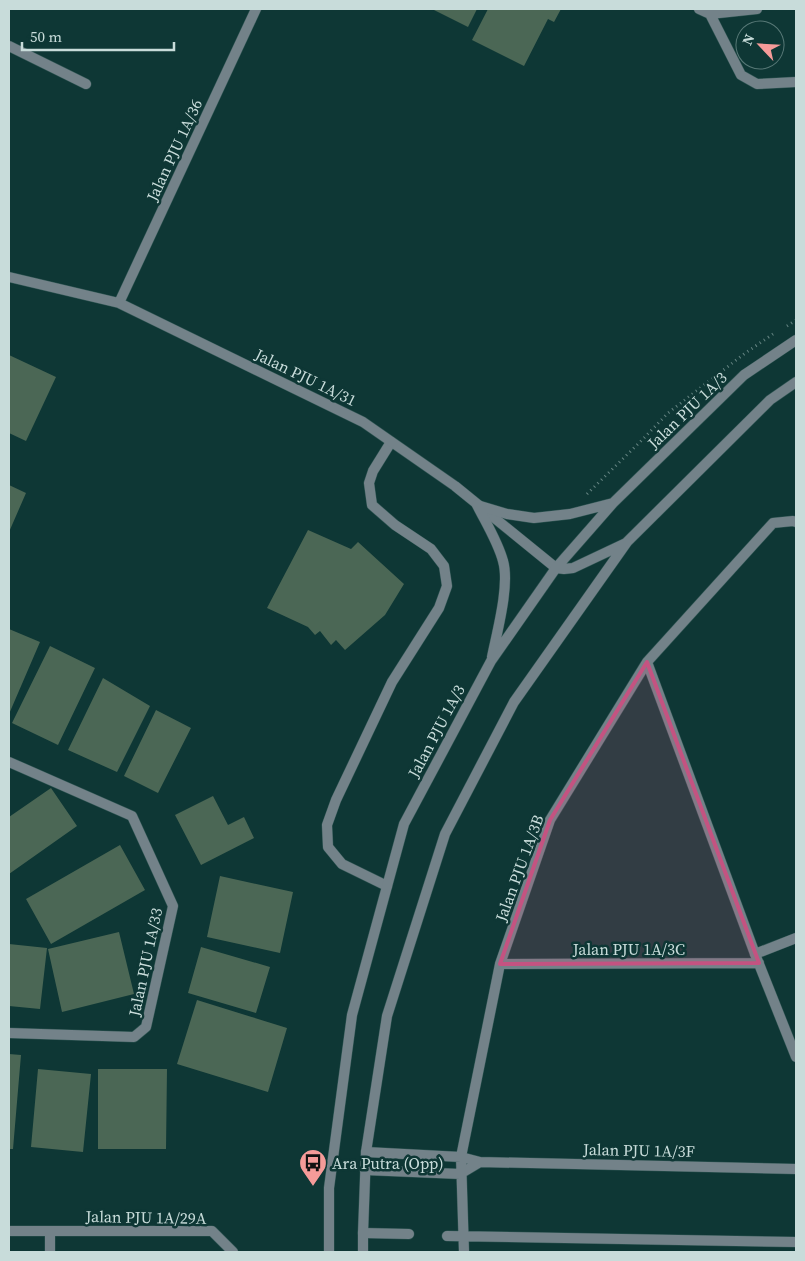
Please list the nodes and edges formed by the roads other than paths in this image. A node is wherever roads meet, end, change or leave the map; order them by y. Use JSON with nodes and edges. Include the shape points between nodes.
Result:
{"nodes":[{"id":1,"x":256,"y":9,"type":"edge"},
{"id":2,"x":699,"y":9,"type":"edge"},
{"id":3,"x":757,"y":9,"type":"edge"},
{"id":4,"x":710,"y":14,"type":"junction"},
{"id":5,"x":9,"y":46,"type":"edge"},
{"id":6,"x":796,"y":82,"type":"edge"},
{"id":7,"x":86,"y":84,"type":"dead end"},
{"id":8,"x":9,"y":277,"type":"edge"},
{"id":9,"x":119,"y":303,"type":"junction"},
{"id":10,"x":796,"y":340,"type":"edge"},
{"id":11,"x":796,"y":382,"type":"edge"},
{"id":12,"x":391,"y":442,"type":"junction"},
{"id":13,"x":613,"y":503,"type":"junction"},
{"id":14,"x":477,"y":505,"type":"junction"},
{"id":15,"x":795,"y":522,"type":"edge"},
{"id":16,"x":626,"y":542,"type":"junction"},
{"id":17,"x":556,"y":568,"type":"junction"},
{"id":18,"x":491,"y":661,"type":"junction"},
{"id":19,"x":647,"y":662,"type":"junction"},
{"id":20,"x":9,"y":762,"type":"edge"},
{"id":21,"x":387,"y":886,"type":"junction"},
{"id":22,"x":796,"y":938,"type":"edge"},
{"id":23,"x":757,"y":959,"type":"junction"},
{"id":24,"x":500,"y":964,"type":"junction"},
{"id":25,"x":9,"y":1033,"type":"edge"},
{"id":26,"x":796,"y":1057,"type":"edge"},
{"id":27,"x":366,"y":1152,"type":"junction"},
{"id":28,"x":461,"y":1157,"type":"junction"},
{"id":29,"x":480,"y":1162,"type":"junction"},
{"id":30,"x":796,"y":1169,"type":"edge"},
{"id":31,"x":365,"y":1170,"type":"junction"},
{"id":32,"x":460,"y":1174,"type":"junction"},
{"id":33,"x":9,"y":1231,"type":"edge"},
{"id":34,"x":50,"y":1231,"type":"junction"},
{"id":35,"x":363,"y":1233,"type":"junction"},
{"id":36,"x":409,"y":1234,"type":"dead end"},
{"id":37,"x":447,"y":1236,"type":"dead end"},
{"id":38,"x":463,"y":1236,"type":"junction"},
{"id":39,"x":690,"y":1240,"type":"junction"},
{"id":40,"x":796,"y":1242,"type":"edge"},
{"id":41,"x":50,"y":1252,"type":"edge"},
{"id":42,"x":233,"y":1252,"type":"edge"},
{"id":43,"x":329,"y":1252,"type":"edge"},
{"id":44,"x":363,"y":1252,"type":"edge"},
{"id":45,"x":464,"y":1252,"type":"edge"},
{"id":46,"x":690,"y":1252,"type":"edge"}],
"edges":[{"from":1,"to":9,"type":"street","name":"Jalan PJU 1A/36"},
{"from":2,"to":4,"type":"street"},
{"from":3,"to":4,"type":"street"},
{"from":4,"to":6,"type":"street","via":[[741,75],[757,84]]},
{"from":5,"to":7,"type":"street"},
{"from":8,"to":9,"type":"street","name":"Jalan PJU 1A/31"},
{"from":9,"to":12,"type":"street","name":"Jalan PJU 1A/31","via":[[363,422]]},
{"from":10,"to":13,"type":"street","name":"Jalan PJU 1A/3","via":[[744,375]]},
{"from":11,"to":16,"type":"street","via":[[770,400]]},
{"from":12,"to":14,"type":"street","name":"Jalan PJU 1A/31"},
{"from":12,"to":21,"type":"street","via":[[369,483],[372,505],[431,549],[444,566],[447,586],[439,608],[392,682],[327,825],[328,847],[342,864]]},
{"from":13,"to":14,"type":"street","via":[[570,514],[534,518]]},
{"from":13,"to":17,"type":"street","name":"Jalan PJU 1A/3"},
{"from":14,"to":17,"type":"street","name":"Jalan PJU 1A/31"},
{"from":14,"to":18,"type":"street","via":[[504,562],[501,615]]},
{"from":15,"to":19,"type":"street","name":"Jalan PJU 1A/3B","via":[[773,523]]},
{"from":16,"to":17,"type":"street","via":[[573,568]]},
{"from":16,"to":27,"type":"street","via":[[514,702],[445,834],[387,1016]]},
{"from":17,"to":18,"type":"street","name":"Jalan PJU 1A/3"},
{"from":18,"to":21,"type":"street","name":"Jalan PJU 1A/3","via":[[404,824]]},
{"from":19,"to":23,"type":"street"},
{"from":19,"to":24,"type":"street","name":"Jalan PJU 1A/3B","via":[[550,820]]},
{"from":20,"to":25,"type":"street","name":"Jalan PJU 1A/33","via":[[132,816],[173,906],[146,1027],[134,1037]]},
{"from":21,"to":43,"type":"street","name":"Jalan PJU 1A/3","via":[[352,1015],[329,1188]]},
{"from":22,"to":23,"type":"street"},
{"from":23,"to":24,"type":"street","name":"Jalan PJU 1A/3C"},
{"from":23,"to":26,"type":"street"},
{"from":24,"to":28,"type":"street","name":"Jalan PJU 1A/3B"},
{"from":27,"to":28,"type":"street","name":"Jalan PJU 1A/3F"},
{"from":27,"to":31,"type":"street"},
{"from":28,"to":29,"type":"street","name":"Jalan PJU 1A/3F"},
{"from":28,"to":32,"type":"street","name":"Jalan PJU 1A/3B"},
{"from":29,"to":30,"type":"street","name":"Jalan PJU 1A/3F"},
{"from":29,"to":32,"type":"street"},
{"from":31,"to":32,"type":"street"},
{"from":31,"to":35,"type":"street"},
{"from":32,"to":38,"type":"street","name":"Jalan PJU 1A/3B"},
{"from":33,"to":34,"type":"street","name":"Jalan PJU 1A/29A"},
{"from":34,"to":41,"type":"street"},
{"from":34,"to":42,"type":"street","name":"Jalan PJU 1A/29A","via":[[212,1231]]},
{"from":35,"to":36,"type":"street"},
{"from":35,"to":44,"type":"street"},
{"from":37,"to":38,"type":"street"},
{"from":38,"to":39,"type":"street"},
{"from":38,"to":45,"type":"street","name":"Jalan PJU 1A/3B"},
{"from":39,"to":40,"type":"street"},
{"from":39,"to":46,"type":"street"}]}
